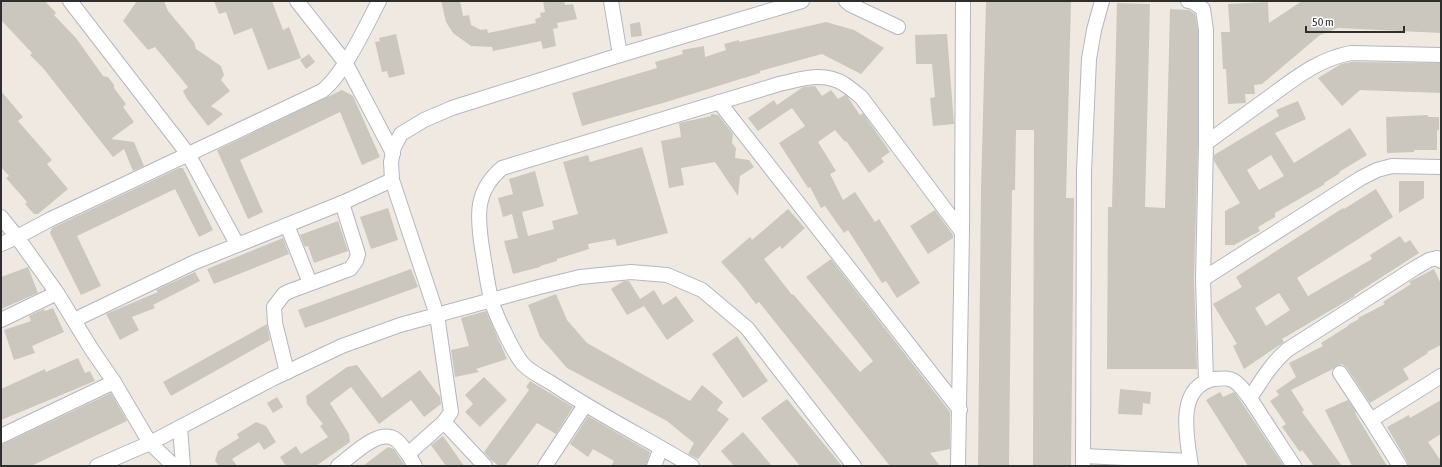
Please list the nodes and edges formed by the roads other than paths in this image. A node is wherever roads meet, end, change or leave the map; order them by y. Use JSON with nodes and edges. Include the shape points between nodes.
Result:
{"nodes":[{"id":1,"x":70,"y":1,"type":"edge"},
{"id":2,"x":297,"y":1,"type":"edge"},
{"id":3,"x":379,"y":1,"type":"edge"},
{"id":4,"x":611,"y":1,"type":"edge"},
{"id":5,"x":802,"y":1,"type":"edge"},
{"id":6,"x":846,"y":1,"type":"edge"},
{"id":7,"x":963,"y":1,"type":"edge"},
{"id":8,"x":1102,"y":1,"type":"edge"},
{"id":9,"x":1188,"y":1,"type":"edge"},
{"id":10,"x":898,"y":27,"type":"dead end"},
{"id":11,"x":620,"y":55,"type":"junction"},
{"id":12,"x":1441,"y":55,"type":"edge"},
{"id":13,"x":346,"y":62,"type":"junction"},
{"id":14,"x":719,"y":102,"type":"junction"},
{"id":15,"x":1206,"y":143,"type":"junction"},
{"id":16,"x":393,"y":153,"type":"junction"},
{"id":17,"x":188,"y":154,"type":"junction"},
{"id":18,"x":1441,"y":167,"type":"edge"},
{"id":19,"x":392,"y":180,"type":"junction"},
{"id":20,"x":342,"y":204,"type":"junction"},
{"id":21,"x":1,"y":217,"type":"edge"},
{"id":22,"x":287,"y":225,"type":"junction"},
{"id":23,"x":962,"y":232,"type":"junction"},
{"id":24,"x":17,"y":237,"type":"junction"},
{"id":25,"x":1,"y":244,"type":"edge"},
{"id":26,"x":237,"y":244,"type":"junction"},
{"id":27,"x":1441,"y":261,"type":"edge"},
{"id":28,"x":1203,"y":279,"type":"junction"},
{"id":29,"x":310,"y":283,"type":"junction"},
{"id":30,"x":57,"y":293,"type":"junction"},
{"id":31,"x":491,"y":300,"type":"junction"},
{"id":32,"x":437,"y":315,"type":"junction"},
{"id":33,"x":1,"y":320,"type":"edge"},
{"id":34,"x":74,"y":320,"type":"junction"},
{"id":35,"x":286,"y":372,"type":"junction"},
{"id":36,"x":1340,"y":373,"type":"dead end"},
{"id":37,"x":1441,"y":376,"type":"edge"},
{"id":38,"x":1206,"y":381,"type":"junction"},
{"id":39,"x":114,"y":382,"type":"junction"},
{"id":40,"x":1250,"y":398,"type":"junction"},
{"id":41,"x":585,"y":405,"type":"junction"},
{"id":42,"x":960,"y":410,"type":"junction"},
{"id":43,"x":1371,"y":420,"type":"junction"},
{"id":44,"x":444,"y":422,"type":"junction"},
{"id":45,"x":180,"y":428,"type":"junction"},
{"id":46,"x":1,"y":436,"type":"edge"},
{"id":47,"x":150,"y":443,"type":"junction"},
{"id":48,"x":661,"y":448,"type":"junction"},
{"id":49,"x":408,"y":454,"type":"junction"},
{"id":50,"x":1083,"y":461,"type":"edge"},
{"id":51,"x":1191,"y":463,"type":"edge"},
{"id":52,"x":101,"y":465,"type":"edge"},
{"id":53,"x":174,"y":466,"type":"edge"},
{"id":54,"x":183,"y":466,"type":"edge"},
{"id":55,"x":338,"y":466,"type":"edge"},
{"id":56,"x":415,"y":466,"type":"edge"},
{"id":57,"x":485,"y":466,"type":"edge"},
{"id":58,"x":545,"y":466,"type":"edge"},
{"id":59,"x":654,"y":466,"type":"edge"},
{"id":60,"x":692,"y":466,"type":"edge"},
{"id":61,"x":854,"y":466,"type":"edge"},
{"id":62,"x":958,"y":466,"type":"edge"},
{"id":63,"x":1294,"y":466,"type":"edge"},
{"id":64,"x":1400,"y":466,"type":"edge"}],
"edges":[{"from":1,"to":17,"type":"street"},
{"from":2,"to":13,"type":"street"},
{"from":3,"to":13,"type":"street"},
{"from":4,"to":11,"type":"street"},
{"from":5,"to":11,"type":"street"},
{"from":6,"to":10,"type":"street"},
{"from":7,"to":23,"type":"street"},
{"from":8,"to":50,"type":"street","via":[[1089,59],[1084,171]]},
{"from":9,"to":15,"type":"street","via":[[1203,9],[1205,18]]},
{"from":11,"to":16,"type":"street","via":[[452,108],[424,120],[401,134]]},
{"from":12,"to":15,"type":"street","via":[[1338,55],[1306,71]]},
{"from":13,"to":16,"type":"street"},
{"from":13,"to":17,"type":"street","via":[[322,90]]},
{"from":14,"to":23,"type":"street","via":[[803,78],[822,76],[844,84],[862,98]]},
{"from":14,"to":31,"type":"street","via":[[498,171],[486,186],[480,202],[479,215]]},
{"from":14,"to":42,"type":"street"},
{"from":15,"to":28,"type":"street"},
{"from":16,"to":19,"type":"street"},
{"from":17,"to":24,"type":"street"},
{"from":17,"to":26,"type":"street"},
{"from":18,"to":28,"type":"street","via":[[1392,166],[1377,170]]},
{"from":19,"to":20,"type":"street"},
{"from":19,"to":32,"type":"street"},
{"from":20,"to":22,"type":"street"},
{"from":20,"to":29,"type":"street","via":[[358,254],[356,261],[343,273]]},
{"from":21,"to":24,"type":"street"},
{"from":22,"to":26,"type":"street"},
{"from":22,"to":29,"type":"street"},
{"from":23,"to":42,"type":"street"},
{"from":24,"to":25,"type":"street"},
{"from":24,"to":30,"type":"street"},
{"from":26,"to":34,"type":"street"},
{"from":27,"to":40,"type":"street","via":[[1437,258],[1429,260],[1415,268],[1287,350],[1264,375]]},
{"from":28,"to":38,"type":"street"},
{"from":29,"to":35,"type":"street","via":[[284,294],[274,307]]},
{"from":30,"to":33,"type":"street"},
{"from":30,"to":34,"type":"street"},
{"from":31,"to":32,"type":"street"},
{"from":31,"to":41,"type":"street","via":[[506,335],[524,364]]},
{"from":31,"to":61,"type":"street","via":[[580,277],[632,272],[667,275],[702,290],[747,328]]},
{"from":32,"to":35,"type":"street","via":[[400,324],[342,346]]},
{"from":32,"to":44,"type":"street","via":[[451,409],[451,415]]},
{"from":34,"to":39,"type":"street"},
{"from":35,"to":45,"type":"street"},
{"from":36,"to":43,"type":"street"},
{"from":37,"to":43,"type":"street"},
{"from":38,"to":40,"type":"street","via":[[1225,378],[1233,380]]},
{"from":38,"to":51,"type":"street","via":[[1190,396],[1186,413]]},
{"from":39,"to":46,"type":"street"},
{"from":39,"to":47,"type":"street"},
{"from":40,"to":63,"type":"street"},
{"from":41,"to":48,"type":"street"},
{"from":41,"to":58,"type":"street"},
{"from":42,"to":62,"type":"street"},
{"from":43,"to":64,"type":"street"},
{"from":44,"to":49,"type":"street"},
{"from":44,"to":57,"type":"street"},
{"from":45,"to":47,"type":"street"},
{"from":45,"to":54,"type":"street"},
{"from":47,"to":52,"type":"street"},
{"from":47,"to":53,"type":"street"},
{"from":48,"to":59,"type":"street"},
{"from":48,"to":60,"type":"street"},
{"from":49,"to":55,"type":"street","via":[[390,437],[374,438]]},
{"from":49,"to":56,"type":"street"},
{"from":50,"to":51,"type":"street"}]}
